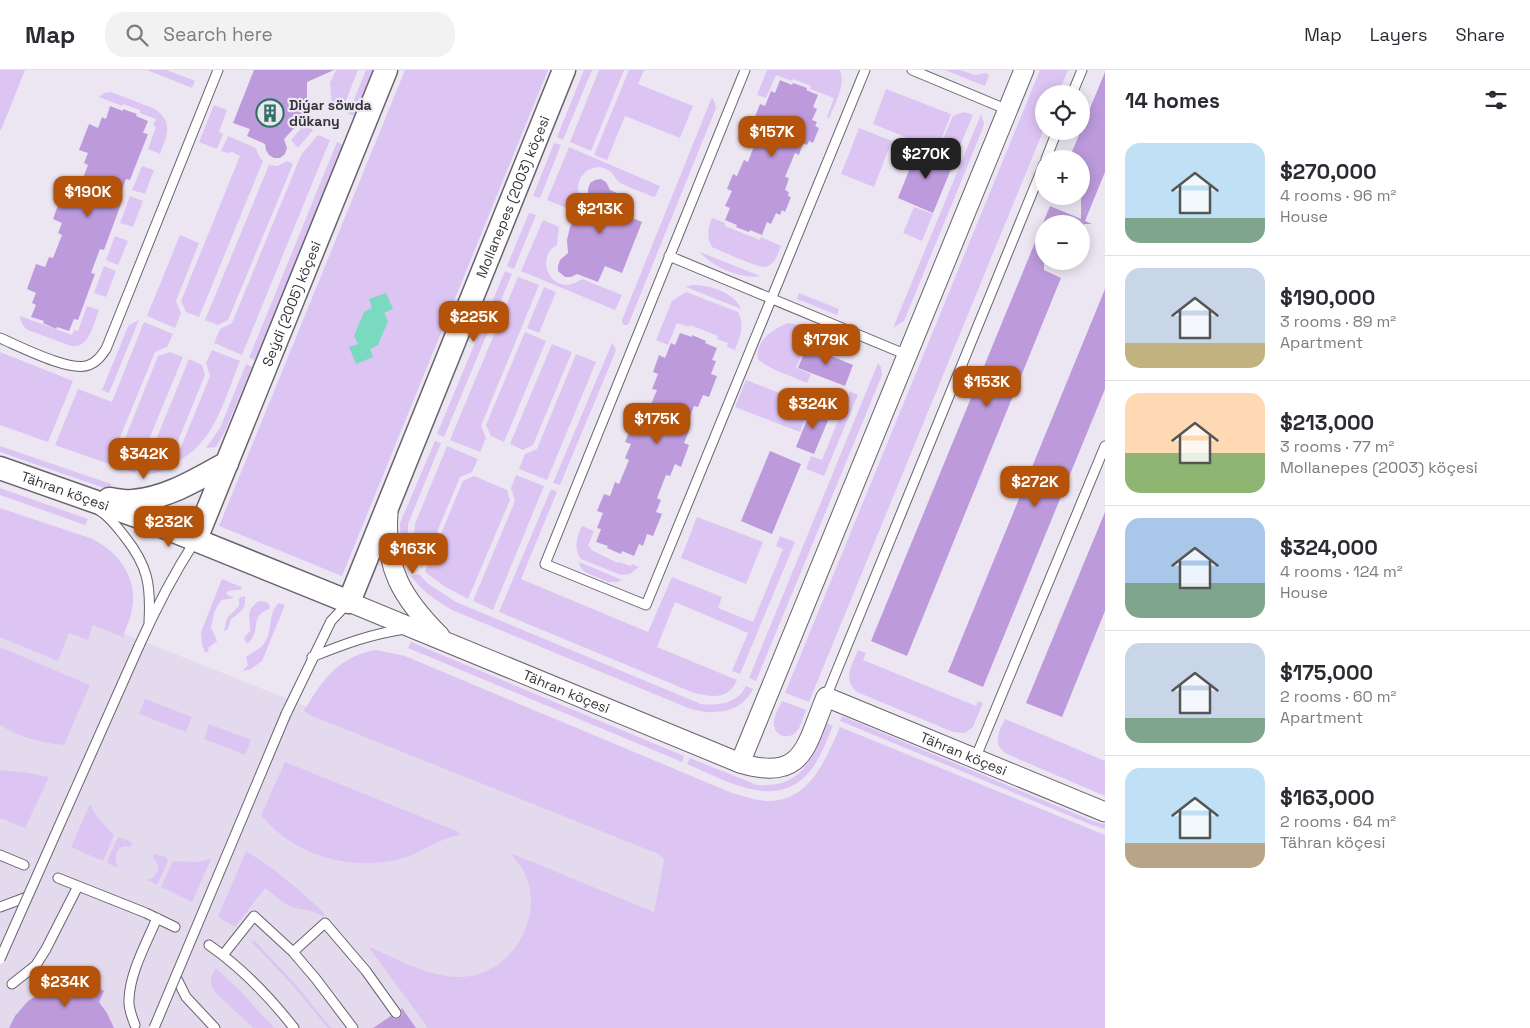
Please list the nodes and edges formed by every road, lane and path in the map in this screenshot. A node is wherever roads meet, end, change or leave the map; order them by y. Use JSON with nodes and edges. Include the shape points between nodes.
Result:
{"nodes":[{"id":1,"x":207,"y":70,"type":"edge"},
{"id":2,"x":386,"y":70,"type":"edge"},
{"id":3,"x":564,"y":70,"type":"edge"},
{"id":4,"x":745,"y":70,"type":"edge"},
{"id":5,"x":865,"y":70,"type":"edge"},
{"id":6,"x":912,"y":70,"type":"edge"},
{"id":7,"x":1024,"y":70,"type":"edge"},
{"id":8,"x":1082,"y":70,"type":"edge"},
{"id":9,"x":217,"y":72,"type":"edge"},
{"id":10,"x":1076,"y":85,"type":"edge"},
{"id":11,"x":1008,"y":110,"type":"junction"},
{"id":12,"x":1035,"y":186,"type":"edge"},
{"id":13,"x":669,"y":256,"type":"junction"},
{"id":14,"x":771,"y":299,"type":"junction"},
{"id":15,"x":0,"y":338,"type":"edge"},
{"id":16,"x":907,"y":355,"type":"junction"},
{"id":17,"x":1105,"y":446,"type":"edge"},
{"id":18,"x":227,"y":463,"type":"junction"},
{"id":19,"x":0,"y":468,"type":"edge"},
{"id":20,"x":60,"y":489,"type":"junction"},
{"id":21,"x":389,"y":504,"type":"junction"},
{"id":22,"x":196,"y":539,"type":"junction"},
{"id":23,"x":349,"y":602,"type":"junction"},
{"id":24,"x":149,"y":622,"type":"junction"},
{"id":25,"x":413,"y":628,"type":"junction"},
{"id":26,"x":447,"y":642,"type":"junction"},
{"id":27,"x":312,"y":657,"type":"junction"},
{"id":28,"x":826,"y":697,"type":"junction"},
{"id":29,"x":975,"y":759,"type":"junction"},
{"id":30,"x":740,"y":763,"type":"junction"},
{"id":31,"x":1101,"y":811,"type":"edge"},
{"id":32,"x":0,"y":854,"type":"edge"},
{"id":33,"x":0,"y":863,"type":"edge"},
{"id":34,"x":58,"y":878,"type":"dead end"},
{"id":35,"x":78,"y":886,"type":"junction"},
{"id":36,"x":27,"y":897,"type":"junction"},
{"id":37,"x":0,"y":908,"type":"edge"},
{"id":38,"x":157,"y":918,"type":"junction"},
{"id":39,"x":175,"y":927,"type":"dead end"},
{"id":40,"x":209,"y":945,"type":"dead end"},
{"id":41,"x":294,"y":952,"type":"junction"},
{"id":42,"x":223,"y":955,"type":"junction"},
{"id":43,"x":0,"y":959,"type":"edge"},
{"id":44,"x":176,"y":977,"type":"junction"},
{"id":45,"x":12,"y":984,"type":"dead end"},
{"id":46,"x":396,"y":1013,"type":"dead end"},
{"id":47,"x":135,"y":1025,"type":"dead end"},
{"id":48,"x":154,"y":1028,"type":"edge"},
{"id":49,"x":215,"y":1028,"type":"edge"},
{"id":50,"x":294,"y":1028,"type":"edge"},
{"id":51,"x":353,"y":1028,"type":"edge"}],
"edges":[{"from":1,"to":9,"type":"lane"},
{"from":2,"to":18,"type":"street","name":"Seýdi (2005) köçesi"},
{"from":3,"to":21,"type":"street","name":"Mollanepes (2003) köçesi"},
{"from":4,"to":13,"type":"lane"},
{"from":5,"to":14,"type":"lane"},
{"from":6,"to":11,"type":"lane"},
{"from":7,"to":11,"type":"street"},
{"from":8,"to":10,"type":"lane"},
{"from":9,"to":15,"type":"lane","via":[[106,349],[97,361],[87,366],[72,366]]},
{"from":11,"to":16,"type":"street"},
{"from":12,"to":28,"type":"lane"},
{"from":13,"to":14,"type":"lane"},
{"from":13,"to":14,"type":"lane","via":[[545,564],[646,605]]},
{"from":14,"to":16,"type":"lane"},
{"from":16,"to":30,"type":"street"},
{"from":17,"to":29,"type":"lane"},
{"from":18,"to":20,"type":"street","via":[[166,495],[132,501]]},
{"from":18,"to":22,"type":"street","name":"Seýdi (2005) köçesi"},
{"from":19,"to":20,"type":"street","name":"Tähran köçesi"},
{"from":20,"to":22,"type":"street","name":"Tähran köçesi"},
{"from":20,"to":24,"type":"lane","via":[[104,514],[136,550],[148,579]]},
{"from":21,"to":23,"type":"street","name":"Mollanepes (2003) köçesi"},
{"from":21,"to":26,"type":"street","via":[[389,556],[399,586]]},
{"from":22,"to":23,"type":"street","name":"Tähran köçesi"},
{"from":22,"to":24,"type":"lane"},
{"from":23,"to":25,"type":"street","name":"Tähran köçesi"},
{"from":23,"to":27,"type":"lane","via":[[331,620]]},
{"from":24,"to":36,"type":"lane","bridge":true},
{"from":25,"to":26,"type":"street","name":"Tähran köçesi"},
{"from":25,"to":27,"type":"lane","via":[[362,637]]},
{"from":26,"to":30,"type":"street","name":"Tähran köçesi"},
{"from":27,"to":44,"type":"lane","bridge":true},
{"from":28,"to":29,"type":"street","name":"Tähran köçesi"},
{"from":28,"to":30,"type":"street","name":"Tähran köçesi","via":[[805,748],[791,764],[764,769]]},
{"from":29,"to":31,"type":"street","name":"Tähran köçesi"},
{"from":32,"to":33,"type":"lane","via":[[21,864]]},
{"from":34,"to":35,"type":"lane"},
{"from":35,"to":38,"type":"lane"},
{"from":35,"to":45,"type":"lane","via":[[36,965]]},
{"from":36,"to":37,"type":"lane"},
{"from":36,"to":43,"type":"lane","bridge":true},
{"from":38,"to":39,"type":"lane"},
{"from":38,"to":47,"type":"lane","via":[[133,976],[129,999]]},
{"from":40,"to":42,"type":"lane"},
{"from":41,"to":42,"type":"lane","via":[[254,916]]},
{"from":41,"to":46,"type":"lane","via":[[325,923]]},
{"from":41,"to":51,"type":"lane"},
{"from":42,"to":50,"type":"lane","via":[[261,989]]},
{"from":44,"to":48,"type":"lane","bridge":true},
{"from":44,"to":49,"type":"lane","via":[[186,997]]}]}
